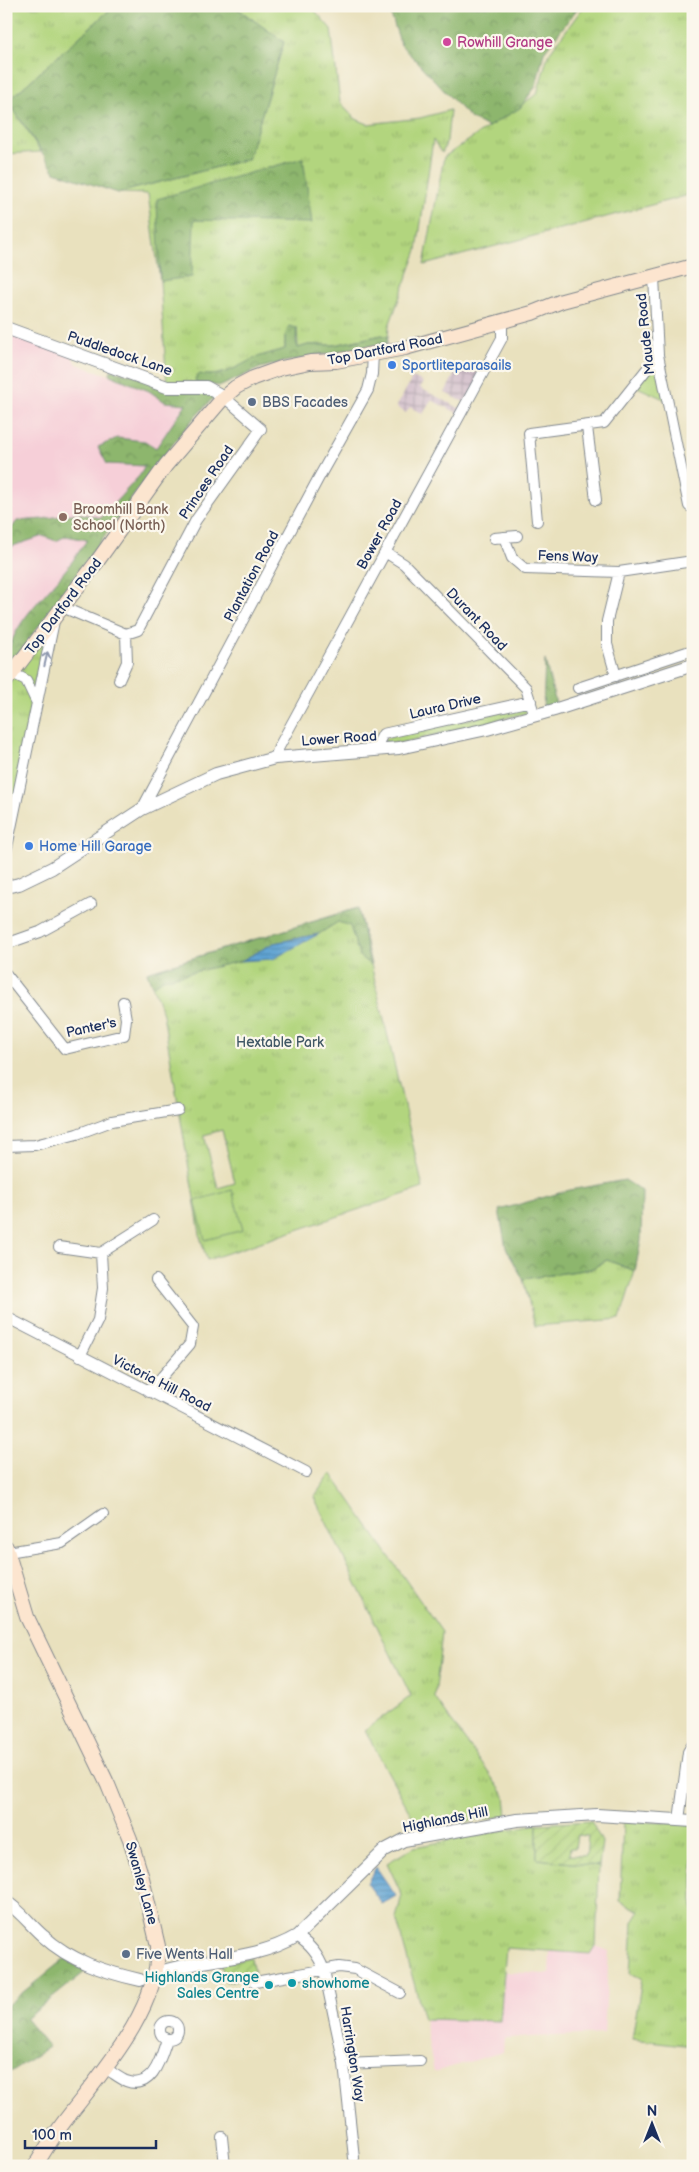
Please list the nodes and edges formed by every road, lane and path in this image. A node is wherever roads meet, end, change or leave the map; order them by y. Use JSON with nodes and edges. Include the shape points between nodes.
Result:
{"nodes":[{"id":1,"x":693,"y":266,"type":"edge"},
{"id":2,"x":654,"y":277,"type":"junction"},
{"id":3,"x":502,"y":321,"type":"junction"},
{"id":4,"x":6,"y":328,"type":"edge"},
{"id":5,"x":373,"y":354,"type":"junction"},
{"id":6,"x":658,"y":355,"type":"junction"},
{"id":7,"x":224,"y":397,"type":"junction"},
{"id":8,"x":588,"y":427,"type":"junction"},
{"id":9,"x":596,"y":500,"type":"dead end"},
{"id":10,"x":689,"y":506,"type":"dead end"},
{"id":11,"x":537,"y":521,"type":"dead end"},
{"id":12,"x":516,"y":536,"type":"dead end"},
{"id":13,"x":385,"y":552,"type":"junction"},
{"id":14,"x":693,"y":560,"type":"edge"},
{"id":15,"x":619,"y":572,"type":"junction"},
{"id":16,"x":59,"y":611,"type":"junction"},
{"id":17,"x":126,"y":634,"type":"junction"},
{"id":18,"x":693,"y":650,"type":"edge"},
{"id":19,"x":693,"y":665,"type":"edge"},
{"id":20,"x":616,"y":676,"type":"junction"},
{"id":21,"x":9,"y":677,"type":"edge"},
{"id":22,"x":120,"y":680,"type":"dead end"},
{"id":23,"x":578,"y":688,"type":"dead end"},
{"id":24,"x":531,"y":701,"type":"junction"},
{"id":25,"x":36,"y":702,"type":"junction"},
{"id":26,"x":536,"y":716,"type":"junction"},
{"id":27,"x":374,"y":751,"type":"junction"},
{"id":28,"x":275,"y":758,"type":"junction"},
{"id":29,"x":142,"y":809,"type":"junction"},
{"id":30,"x":6,"y":852,"type":"edge"},
{"id":31,"x":6,"y":886,"type":"edge"},
{"id":32,"x":92,"y":904,"type":"dead end"},
{"id":33,"x":6,"y":944,"type":"edge"},
{"id":34,"x":6,"y":974,"type":"edge"},
{"id":35,"x":124,"y":1002,"type":"dead end"},
{"id":36,"x":178,"y":1110,"type":"dead end"},
{"id":37,"x":6,"y":1146,"type":"edge"},
{"id":38,"x":153,"y":1220,"type":"dead end"},
{"id":39,"x":59,"y":1247,"type":"dead end"},
{"id":40,"x":101,"y":1253,"type":"junction"},
{"id":41,"x":156,"y":1280,"type":"dead end"},
{"id":42,"x":6,"y":1317,"type":"edge"},
{"id":43,"x":80,"y":1356,"type":"junction"},
{"id":44,"x":149,"y":1392,"type":"junction"},
{"id":45,"x":306,"y":1472,"type":"dead end"},
{"id":46,"x":104,"y":1514,"type":"dead end"},
{"id":47,"x":7,"y":1550,"type":"edge"},
{"id":48,"x":693,"y":1744,"type":"edge"},
{"id":49,"x":679,"y":1820,"type":"junction"},
{"id":50,"x":693,"y":1821,"type":"edge"},
{"id":51,"x":6,"y":1902,"type":"edge"},
{"id":52,"x":297,"y":1936,"type":"junction"},
{"id":53,"x":324,"y":1970,"type":"junction"},
{"id":54,"x":154,"y":1974,"type":"junction"},
{"id":55,"x":140,"y":1980,"type":"joint"},
{"id":56,"x":254,"y":1982,"type":"dead end"},
{"id":57,"x":400,"y":1993,"type":"dead end"},
{"id":58,"x":167,"y":2039,"type":"dead end"},
{"id":59,"x":420,"y":2061,"type":"dead end"},
{"id":60,"x":344,"y":2064,"type":"junction"},
{"id":61,"x":106,"y":2068,"type":"junction"},
{"id":62,"x":222,"y":2137,"type":"dead end"},
{"id":63,"x":354,"y":2158,"type":"dead end"},
{"id":64,"x":35,"y":2166,"type":"edge"},
{"id":65,"x":225,"y":2166,"type":"edge"}],
"edges":[{"from":1,"to":2,"type":"main road","name":"Top Dartford Road"},
{"from":2,"to":3,"type":"main road","name":"Top Dartford Road","via":[[562,301]]},
{"from":2,"to":6,"type":"street","name":"Maude Road"},
{"from":3,"to":5,"type":"main road","name":"Top Dartford Road"},
{"from":3,"to":13,"type":"street","name":"Bower Road","via":[[502,338]]},
{"from":4,"to":7,"type":"street","name":"Puddledock Lane","via":[[167,388],[206,387]]},
{"from":5,"to":7,"type":"main road","name":"Top Dartford Road","via":[[281,368],[253,378]]},
{"from":5,"to":29,"type":"street","name":"Plantation Road","via":[[368,390]]},
{"from":6,"to":8,"type":"street","via":[[604,424]]},
{"from":6,"to":10,"type":"street","name":"Maude Road"},
{"from":7,"to":16,"type":"main road","name":"Top Dartford Road","via":[[157,476]]},
{"from":7,"to":17,"type":"street","name":"Princes Road","via":[[261,429],[196,520],[138,630]]},
{"from":8,"to":9,"type":"street"},
{"from":8,"to":11,"type":"street","via":[[529,432]]},
{"from":12,"to":15,"type":"street","name":"Fens Way","via":[[499,538],[512,558],[525,569]]},
{"from":13,"to":24,"type":"street","name":"Durant Road","via":[[404,564],[526,688]]},
{"from":13,"to":28,"type":"street","name":"Bower Road"},
{"from":14,"to":15,"type":"street","name":"Fens Way"},
{"from":15,"to":20,"type":"street","via":[[607,621],[607,644]]},
{"from":16,"to":17,"type":"street"},
{"from":16,"to":21,"type":"main road","name":"Top Dartford Road"},
{"from":25,"to":16,"type":"street","one_way":true},
{"from":17,"to":22,"type":"street","via":[[127,662]]},
{"from":18,"to":20,"type":"street"},
{"from":19,"to":26,"type":"street","name":"Lower Road"},
{"from":20,"to":23,"type":"street"},
{"from":21,"to":25,"type":"street","via":[[26,680]]},
{"from":24,"to":26,"type":"street","name":"Durant Road"},
{"from":24,"to":27,"type":"street","name":"Laura Drive","via":[[383,734]]},
{"from":25,"to":30,"type":"street"},
{"from":26,"to":27,"type":"street","name":"Lower Road"},
{"from":27,"to":28,"type":"street","name":"Lower Road"},
{"from":28,"to":29,"type":"street","name":"Lower Road","via":[[216,774]]},
{"from":29,"to":31,"type":"street","name":"Lower Road","via":[[52,868]]},
{"from":32,"to":33,"type":"street","via":[[40,932]]},
{"from":34,"to":35,"type":"street","name":"Panter's","via":[[65,1049],[124,1035]]},
{"from":36,"to":37,"type":"street","via":[[112,1121],[35,1146]]},
{"from":38,"to":40,"type":"street"},
{"from":39,"to":40,"type":"street"},
{"from":40,"to":43,"type":"street","via":[[103,1288],[98,1320]]},
{"from":41,"to":44,"type":"street","via":[[193,1328],[190,1344]]},
{"from":42,"to":43,"type":"street","name":"Victoria Hill Road"},
{"from":43,"to":44,"type":"street","name":"Victoria Hill Road"},
{"from":44,"to":45,"type":"street","name":"Victoria Hill Road"},
{"from":46,"to":47,"type":"street","via":[[62,1543]]},
{"from":47,"to":54,"type":"main road","name":"Swanley Lane","via":[[27,1617],[108,1785],[130,1839],[155,1927],[158,1957]]},
{"from":48,"to":49,"type":"street","via":[[688,1752]]},
{"from":49,"to":50,"type":"street","name":"Highlands Hill"},
{"from":49,"to":52,"type":"street","name":"Highlands Hill","via":[[597,1816],[517,1820],[404,1840],[385,1850]]},
{"from":51,"to":55,"type":"street","via":[[71,1958],[112,1974]]},
{"from":52,"to":53,"type":"street","name":"Harrington Way","via":[[310,1945]]},
{"from":52,"to":54,"type":"street","name":"Highlands Hill","via":[[263,1951]]},
{"from":53,"to":56,"type":"street"},
{"from":53,"to":57,"type":"street","via":[[339,1967],[355,1969]]},
{"from":53,"to":60,"type":"street","name":"Harrington Way"},
{"from":54,"to":55,"type":"street"},
{"from":54,"to":61,"type":"main road","name":"Swanley Lane","via":[[127,2040]]},
{"from":58,"to":61,"type":"street","via":[[158,2066],[143,2081],[127,2081]]},
{"from":59,"to":60,"type":"street"},
{"from":60,"to":63,"type":"street","name":"Harrington Way"},
{"from":61,"to":64,"type":"main road","name":"Swanley Lane","via":[[57,2131]]},
{"from":62,"to":65,"type":"street"}]}
